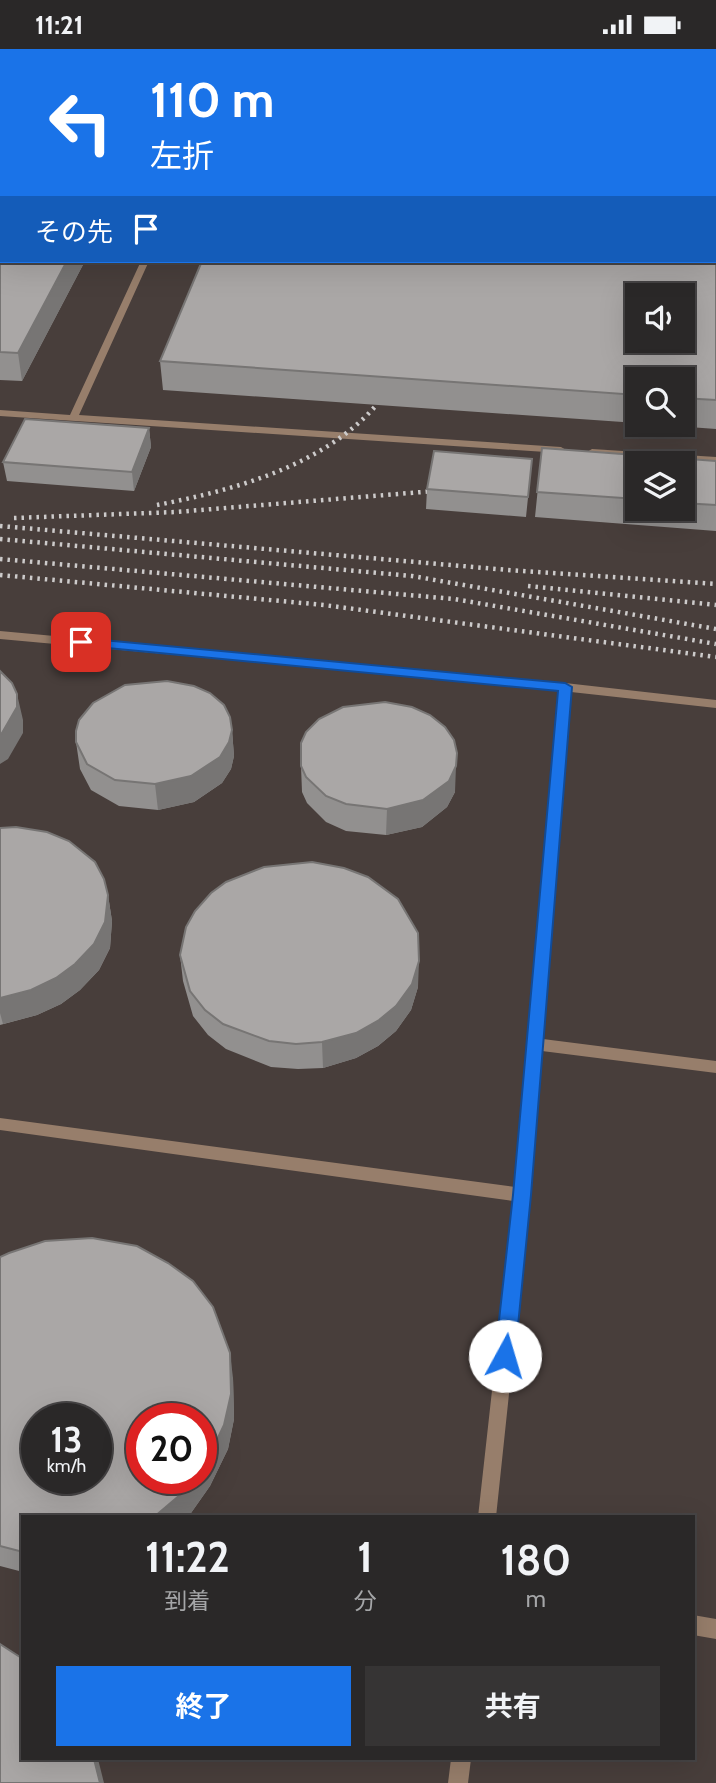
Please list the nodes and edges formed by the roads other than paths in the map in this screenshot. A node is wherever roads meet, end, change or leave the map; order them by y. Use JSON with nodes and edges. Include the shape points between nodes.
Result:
{"nodes":[{"id":1,"x":144,"y":263,"type":"edge"},
{"id":2,"x":0,"y":413,"type":"edge"},
{"id":3,"x":74,"y":418,"type":"junction"},
{"id":4,"x":716,"y":460,"type":"edge"},
{"id":5,"x":0,"y":635,"type":"edge"},
{"id":6,"x":565,"y":687,"type":"junction"},
{"id":7,"x":716,"y":704,"type":"edge"},
{"id":8,"x":535,"y":1044,"type":"junction"},
{"id":9,"x":716,"y":1067,"type":"edge"},
{"id":10,"x":0,"y":1124,"type":"edge"},
{"id":11,"x":522,"y":1195,"type":"junction"},
{"id":12,"x":487,"y":1515,"type":"edge"},
{"id":13,"x":695,"y":1626,"type":"edge"},
{"id":14,"x":716,"y":1629,"type":"edge"},
{"id":15,"x":461,"y":1760,"type":"edge"},
{"id":16,"x":458,"y":1783,"type":"edge"}],
"edges":[{"from":1,"to":3,"type":"lane"},
{"from":2,"to":3,"type":"lane"},
{"from":3,"to":4,"type":"lane"},
{"from":5,"to":6,"type":"lane"},
{"from":6,"to":7,"type":"lane"},
{"from":6,"to":8,"type":"lane"},
{"from":8,"to":9,"type":"lane"},
{"from":8,"to":11,"type":"lane"},
{"from":10,"to":11,"type":"lane"},
{"from":11,"to":12,"type":"lane"},
{"from":13,"to":14,"type":"lane"},
{"from":15,"to":16,"type":"lane"}]}
